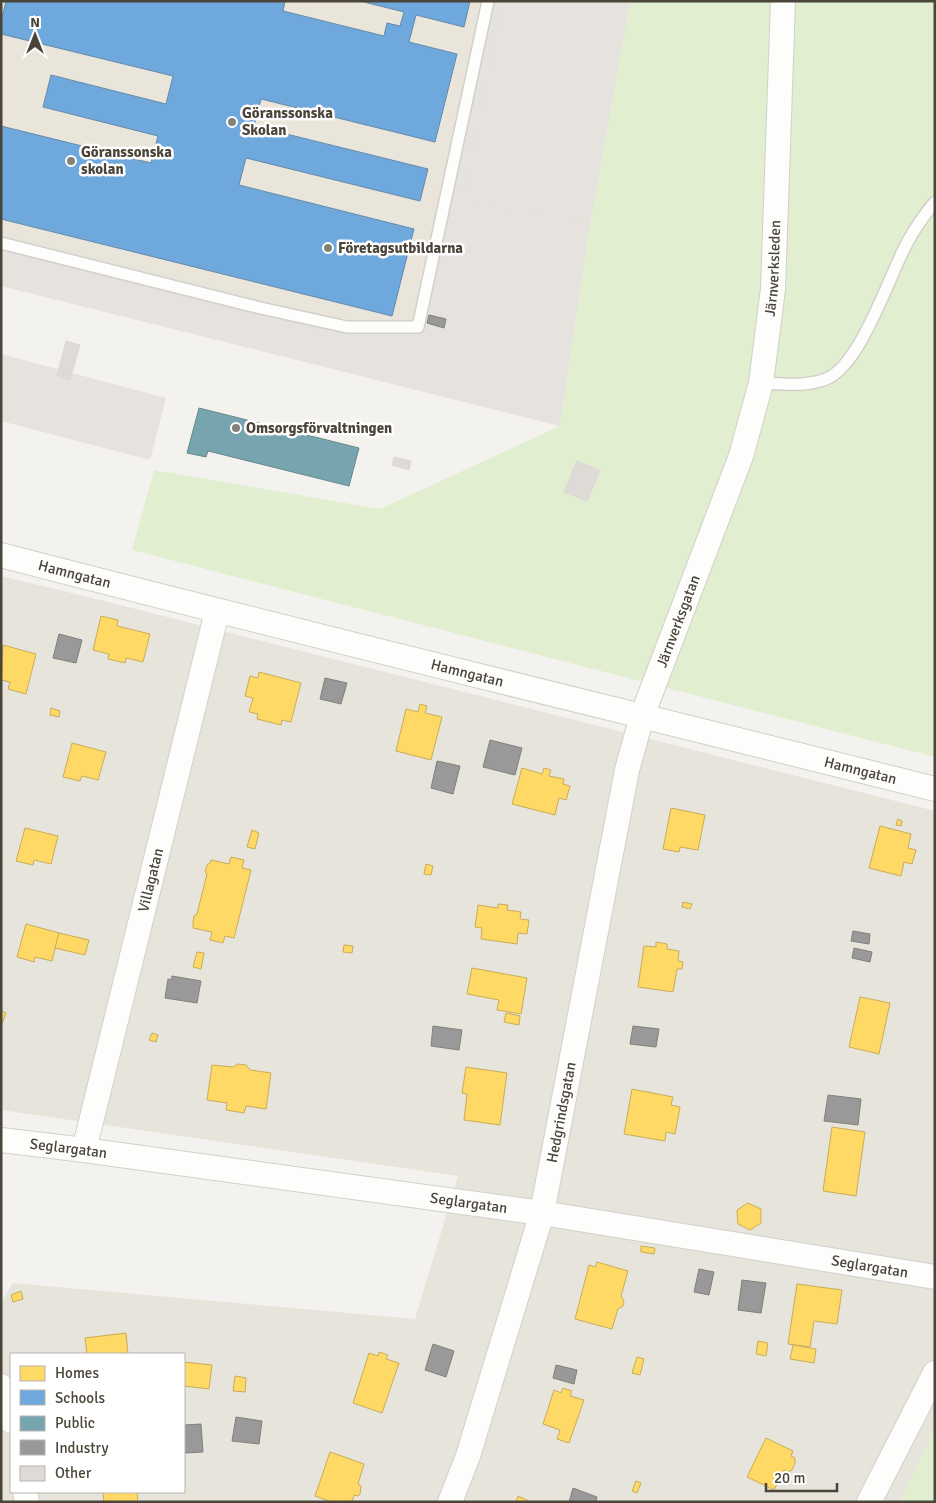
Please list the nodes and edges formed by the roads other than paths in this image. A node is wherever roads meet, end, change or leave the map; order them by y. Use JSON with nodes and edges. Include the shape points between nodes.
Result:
{"nodes":[{"id":1,"x":488,"y":1,"type":"edge"},
{"id":2,"x":783,"y":1,"type":"edge"},
{"id":3,"x":935,"y":202,"type":"edge"},
{"id":4,"x":1,"y":243,"type":"edge"},
{"id":5,"x":761,"y":383,"type":"junction"},
{"id":6,"x":715,"y":528,"type":"joint"},
{"id":7,"x":1,"y":556,"type":"edge"},
{"id":8,"x":218,"y":612,"type":"junction"},
{"id":9,"x":642,"y":716,"type":"junction"},
{"id":10,"x":935,"y":789,"type":"edge"},
{"id":11,"x":1,"y":1140,"type":"edge"},
{"id":12,"x":84,"y":1150,"type":"junction"},
{"id":13,"x":542,"y":1213,"type":"junction"},
{"id":14,"x":935,"y":1277,"type":"edge"},
{"id":15,"x":935,"y":1373,"type":"edge"},
{"id":16,"x":1,"y":1386,"type":"edge"},
{"id":17,"x":10,"y":1418,"type":"edge"},
{"id":18,"x":450,"y":1502,"type":"edge"},
{"id":19,"x":869,"y":1502,"type":"edge"}],
"edges":[{"from":1,"to":4,"type":"lane","via":[[418,327],[347,327]]},
{"from":2,"to":5,"type":"street","name":"Järnverksleden","via":[[773,289]]},
{"from":3,"to":5,"type":"lane","via":[[906,243],[872,321],[844,366],[827,379],[799,385]]},
{"from":5,"to":6,"type":"street","name":"Järnverksleden","via":[[741,456]]},
{"from":6,"to":9,"type":"street","name":"Järnverksgatan"},
{"from":7,"to":8,"type":"street","name":"Hamngatan"},
{"from":8,"to":9,"type":"street","name":"Hamngatan"},
{"from":8,"to":12,"type":"street","name":"Villagatan"},
{"from":9,"to":10,"type":"street","name":"Hamngatan"},
{"from":9,"to":13,"type":"street","name":"Hedgrindsgatan","via":[[627,770]]},
{"from":11,"to":12,"type":"street","name":"Seglargatan"},
{"from":12,"to":13,"type":"street","name":"Seglargatan"},
{"from":13,"to":14,"type":"street","name":"Seglargatan"},
{"from":13,"to":18,"type":"street","name":"Hedgrindsgatan","via":[[468,1456]]},
{"from":15,"to":19,"type":"street"},
{"from":16,"to":17,"type":"street"}]}
